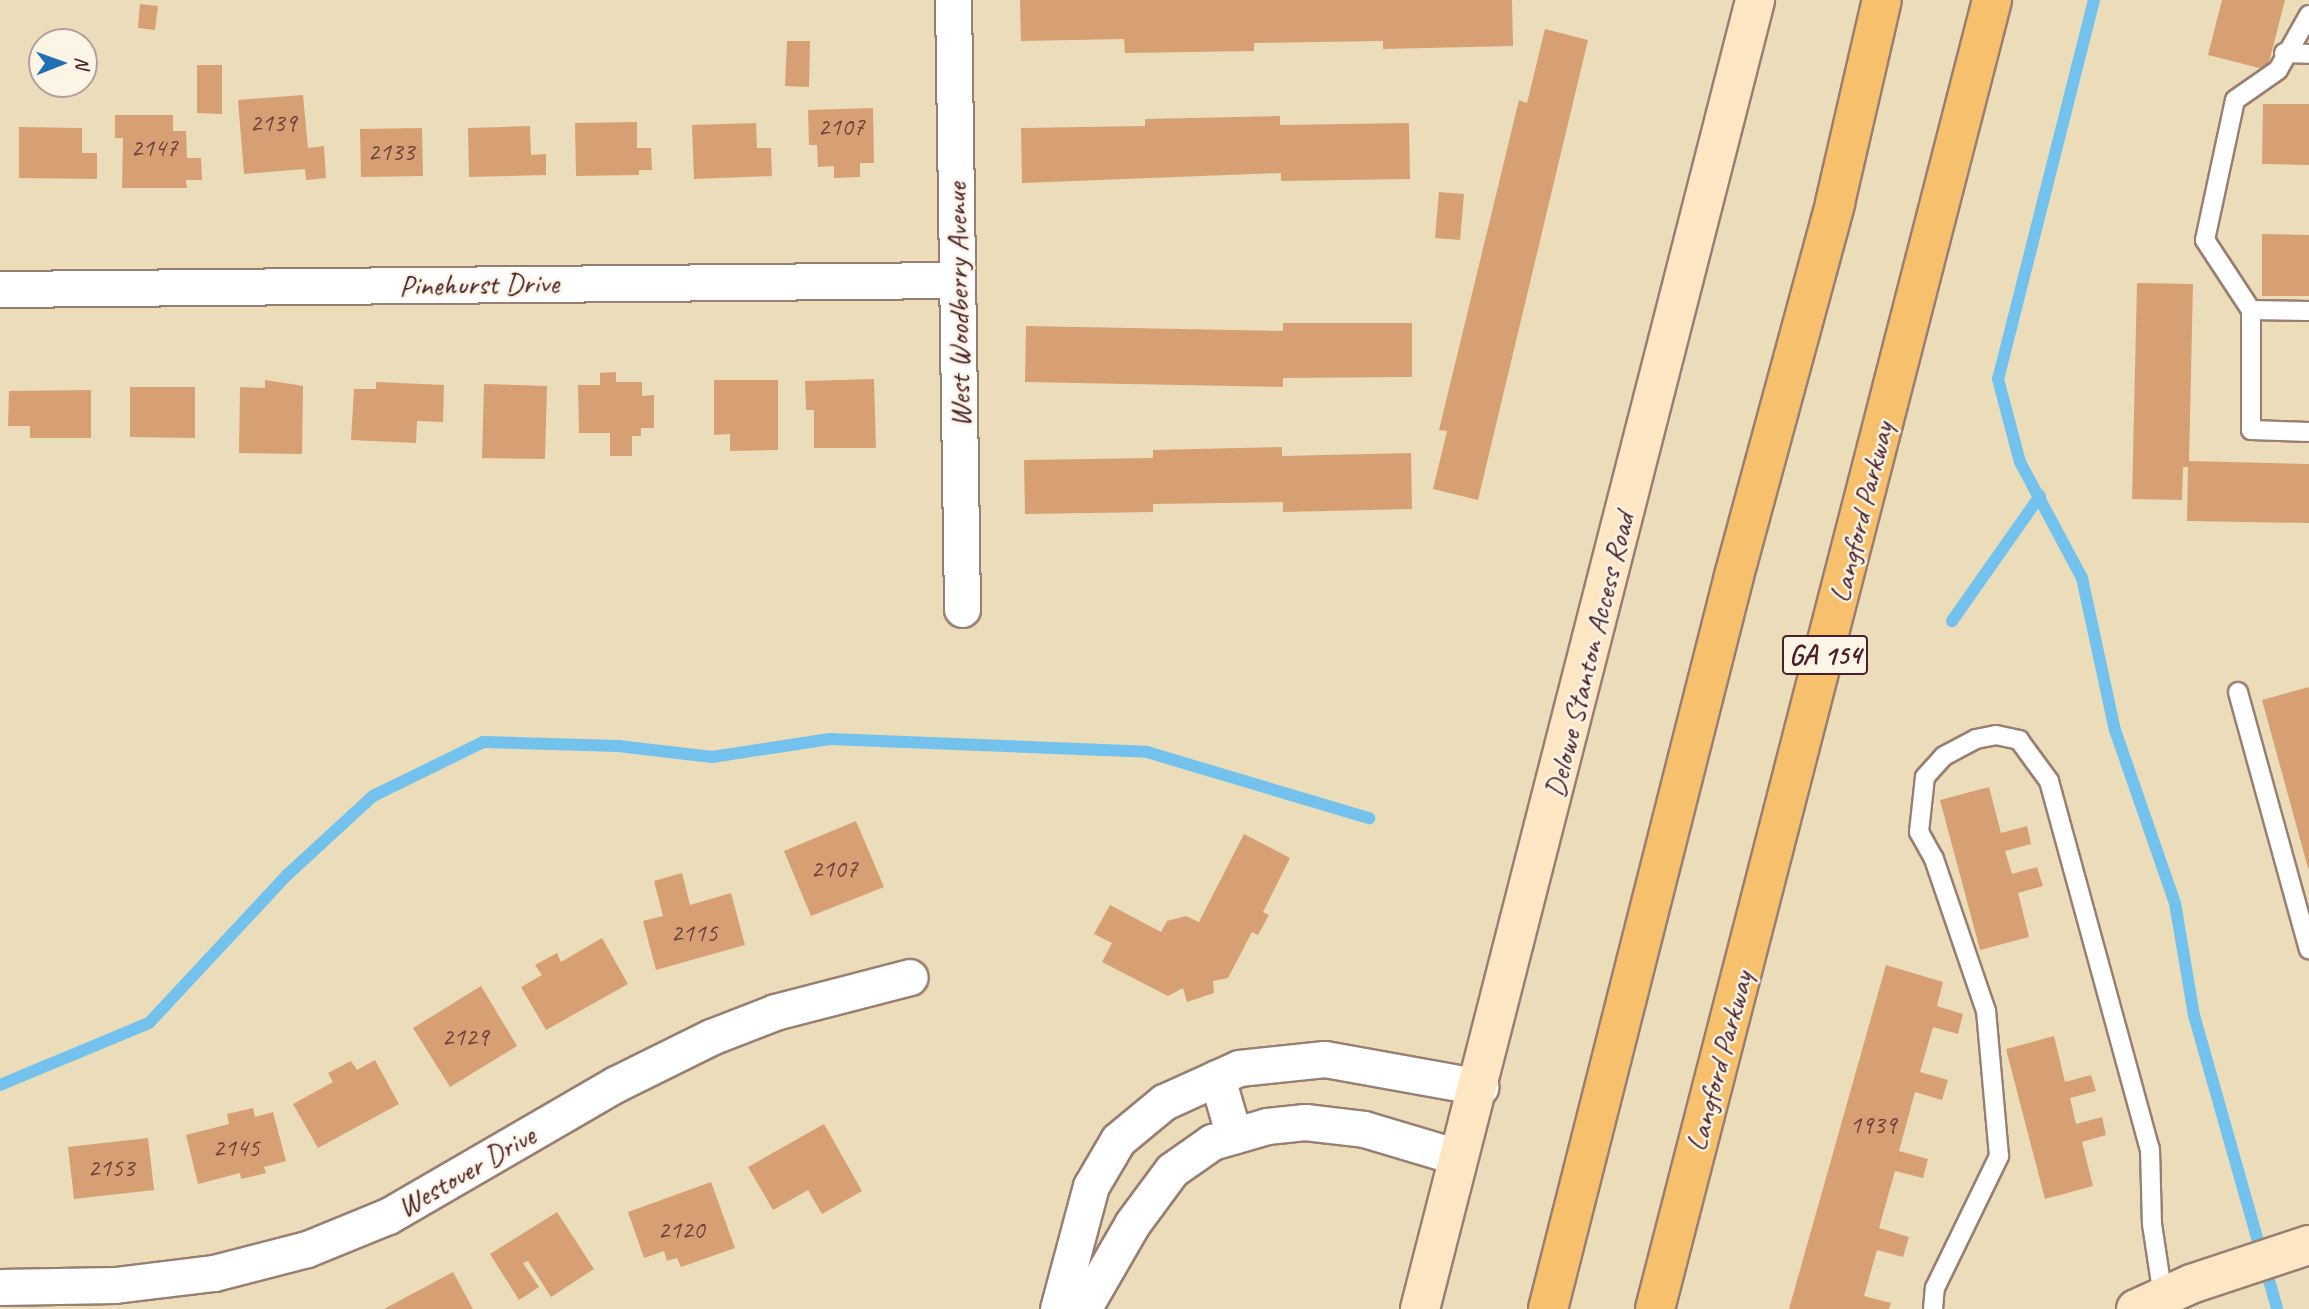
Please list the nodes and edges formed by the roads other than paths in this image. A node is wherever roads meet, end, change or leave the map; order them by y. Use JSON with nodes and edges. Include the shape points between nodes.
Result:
{"nodes":[{"id":1,"x":953,"y":0,"type":"edge"},
{"id":2,"x":1755,"y":0,"type":"edge"},
{"id":3,"x":1882,"y":0,"type":"edge"},
{"id":4,"x":1992,"y":0,"type":"edge"},
{"id":5,"x":2309,"y":15,"type":"edge"},
{"id":6,"x":2284,"y":54,"type":"junction"},
{"id":7,"x":2309,"y":54,"type":"edge"},
{"id":8,"x":957,"y":280,"type":"junction"},
{"id":9,"x":0,"y":289,"type":"edge"},
{"id":10,"x":2250,"y":310,"type":"junction"},
{"id":11,"x":2309,"y":311,"type":"edge"},
{"id":12,"x":2309,"y":432,"type":"edge"},
{"id":13,"x":962,"y":609,"type":"dead end"},
{"id":14,"x":2238,"y":692,"type":"dead end"},
{"id":15,"x":2309,"y":949,"type":"edge"},
{"id":16,"x":910,"y":977,"type":"dead end"},
{"id":17,"x":1217,"y":1078,"type":"junction"},
{"id":18,"x":1480,"y":1087,"type":"junction"},
{"id":19,"x":1234,"y":1136,"type":"junction"},
{"id":20,"x":1458,"y":1157,"type":"junction"},
{"id":21,"x":2309,"y":1245,"type":"edge"},
{"id":22,"x":0,"y":1287,"type":"edge"},
{"id":23,"x":2150,"y":1303,"type":"edge"},
{"id":24,"x":1058,"y":1309,"type":"edge"},
{"id":25,"x":1083,"y":1309,"type":"edge"},
{"id":26,"x":1420,"y":1309,"type":"edge"},
{"id":27,"x":1548,"y":1309,"type":"edge"},
{"id":28,"x":1655,"y":1309,"type":"edge"},
{"id":29,"x":1933,"y":1309,"type":"edge"}],
"edges":[{"from":1,"to":8,"type":"street","name":"West Woodberry Avenue"},
{"from":2,"to":18,"type":"street","name":"Delowe Stanton Access Road"},
{"from":3,"to":27,"type":"highway","via":[[1835,203],[1731,589]]},
{"from":4,"to":28,"type":"highway","name":"Langford Parkway","number":"GA 154"},
{"from":5,"to":6,"type":"lane"},
{"from":6,"to":7,"type":"lane"},
{"from":6,"to":10,"type":"lane","via":[[2278,71],[2235,100],[2205,240]]},
{"from":8,"to":9,"type":"street","name":"Pinehurst Drive"},
{"from":8,"to":13,"type":"street","name":"West Woodberry Avenue"},
{"from":10,"to":11,"type":"lane"},
{"from":10,"to":12,"type":"lane","via":[[2251,430]]},
{"from":14,"to":15,"type":"lane"},
{"from":16,"to":22,"type":"street","name":"Westover Drive","via":[[775,1012],[711,1037],[616,1084],[388,1216],[307,1249],[214,1273],[115,1285]]},
{"from":17,"to":18,"type":"street","via":[[1240,1068],[1325,1059]]},
{"from":17,"to":19,"type":"street"},
{"from":17,"to":24,"type":"street","via":[[1164,1102],[1118,1140],[1091,1186]]},
{"from":18,"to":20,"type":"street","name":"Delowe Stanton Access Road"},
{"from":19,"to":20,"type":"street","via":[[1305,1122],[1364,1129]]},
{"from":19,"to":25,"type":"street","via":[[1212,1142],[1172,1170],[1132,1224]]},
{"from":20,"to":26,"type":"street","name":"Delowe Stanton Access Road"},
{"from":21,"to":23,"type":"street"},
{"from":23,"to":29,"type":"lane","via":[[2150,1149],[2049,781],[2019,740],[1996,735],[1976,739],[1944,756],[1925,776],[1919,832],[1934,859],[1986,1011],[1999,1156],[1935,1288]]}]}
